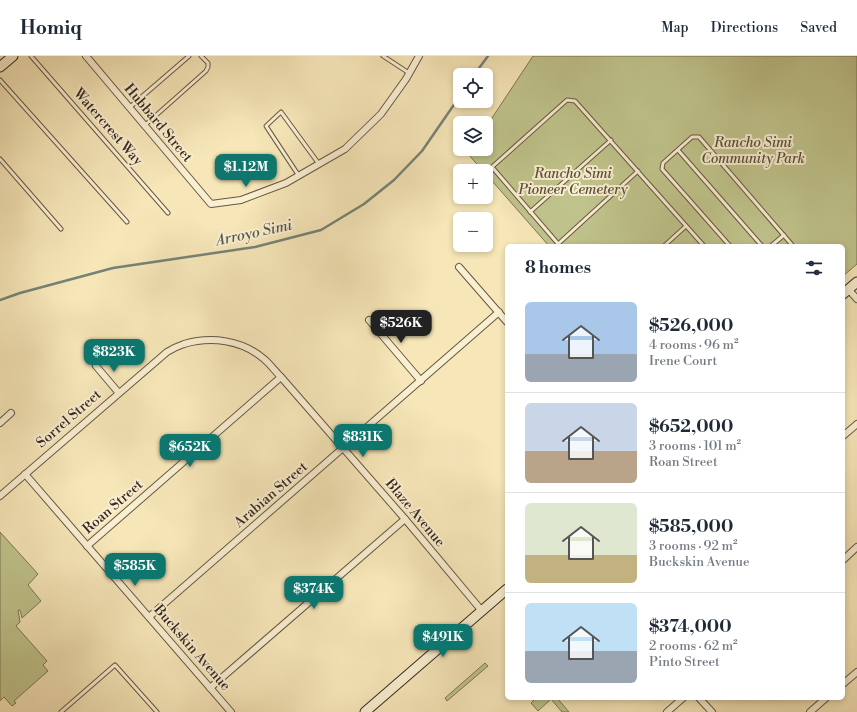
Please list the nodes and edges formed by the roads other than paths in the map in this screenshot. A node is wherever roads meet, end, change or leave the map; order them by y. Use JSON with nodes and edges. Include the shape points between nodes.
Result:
{"nodes":[{"id":1,"x":13,"y":56,"type":"edge"},
{"id":2,"x":31,"y":56,"type":"edge"},
{"id":3,"x":86,"y":56,"type":"edge"},
{"id":4,"x":189,"y":56,"type":"edge"},
{"id":5,"x":201,"y":56,"type":"edge"},
{"id":6,"x":384,"y":56,"type":"edge"},
{"id":7,"x":419,"y":56,"type":"edge"},
{"id":8,"x":0,"y":67,"type":"edge"},
{"id":9,"x":409,"y":73,"type":"junction"},
{"id":10,"x":0,"y":80,"type":"edge"},
{"id":11,"x":129,"y":108,"type":"junction"},
{"id":12,"x":144,"y":126,"type":"junction"},
{"id":13,"x":611,"y":140,"type":"junction"},
{"id":14,"x":678,"y":150,"type":"junction"},
{"id":15,"x":0,"y":159,"type":"edge"},
{"id":16,"x":319,"y":164,"type":"junction"},
{"id":17,"x":638,"y":171,"type":"junction"},
{"id":18,"x":298,"y":176,"type":"junction"},
{"id":19,"x":530,"y":212,"type":"junction"},
{"id":20,"x":168,"y":213,"type":"dead end"},
{"id":21,"x":127,"y":222,"type":"dead end"},
{"id":22,"x":686,"y":226,"type":"junction"},
{"id":23,"x":61,"y":229,"type":"dead end"},
{"id":24,"x":784,"y":235,"type":"junction"},
{"id":25,"x":558,"y":244,"type":"edge"},
{"id":26,"x":560,"y":244,"type":"edge"},
{"id":27,"x":666,"y":244,"type":"edge"},
{"id":28,"x":702,"y":244,"type":"edge"},
{"id":29,"x":728,"y":244,"type":"edge"},
{"id":30,"x":760,"y":244,"type":"edge"},
{"id":31,"x":773,"y":244,"type":"edge"},
{"id":32,"x":792,"y":244,"type":"edge"},
{"id":33,"x":459,"y":267,"type":"dead end"},
{"id":34,"x":857,"y":282,"type":"edge"},
{"id":35,"x":846,"y":292,"type":"edge"},
{"id":36,"x":857,"y":299,"type":"edge"},
{"id":37,"x":499,"y":312,"type":"junction"},
{"id":38,"x":369,"y":320,"type":"dead end"},
{"id":39,"x":505,"y":320,"type":"edge"},
{"id":40,"x":221,"y":340,"type":"joint"},
{"id":41,"x":96,"y":366,"type":"dead end"},
{"id":42,"x":281,"y":377,"type":"junction"},
{"id":43,"x":420,"y":380,"type":"junction"},
{"id":44,"x":118,"y":392,"type":"junction"},
{"id":45,"x":11,"y":413,"type":"dead end"},
{"id":46,"x":0,"y":423,"type":"edge"},
{"id":47,"x":857,"y":424,"type":"edge"},
{"id":48,"x":845,"y":434,"type":"edge"},
{"id":49,"x":343,"y":448,"type":"junction"},
{"id":50,"x":25,"y":474,"type":"junction"},
{"id":51,"x":0,"y":496,"type":"edge"},
{"id":52,"x":405,"y":519,"type":"junction"},
{"id":53,"x":87,"y":546,"type":"junction"},
{"id":54,"x":857,"y":547,"type":"edge"},
{"id":55,"x":845,"y":558,"type":"edge"},
{"id":56,"x":505,"y":591,"type":"edge"},
{"id":57,"x":482,"y":611,"type":"junction"},
{"id":58,"x":149,"y":617,"type":"junction"},
{"id":59,"x":857,"y":672,"type":"edge"},
{"id":60,"x":845,"y":682,"type":"edge"},
{"id":61,"x":210,"y":688,"type":"junction"},
{"id":62,"x":682,"y":700,"type":"edge"},
{"id":63,"x":701,"y":700,"type":"edge"},
{"id":64,"x":824,"y":700,"type":"edge"},
{"id":65,"x":61,"y":712,"type":"edge"},
{"id":66,"x":157,"y":712,"type":"edge"},
{"id":67,"x":231,"y":712,"type":"edge"},
{"id":68,"x":365,"y":712,"type":"edge"},
{"id":69,"x":667,"y":712,"type":"edge"},
{"id":70,"x":712,"y":712,"type":"edge"},
{"id":71,"x":810,"y":712,"type":"edge"}],
"edges":[{"from":1,"to":8,"type":"main road"},
{"from":2,"to":20,"type":"lane","name":"Watercrest Way"},
{"from":3,"to":11,"type":"street","name":"Hubbard Street"},
{"from":4,"to":11,"type":"lane"},
{"from":5,"to":12,"type":"lane","via":[[208,63],[206,71]]},
{"from":6,"to":9,"type":"lane"},
{"from":7,"to":9,"type":"street","name":"Hubbard Street"},
{"from":9,"to":16,"type":"street","name":"Hubbard Street","via":[[381,114],[345,149]]},
{"from":10,"to":21,"type":"lane"},
{"from":11,"to":12,"type":"street","name":"Hubbard Street"},
{"from":12,"to":18,"type":"street","name":"Hubbard Street","via":[[211,204],[241,200]]},
{"from":13,"to":17,"type":"lane"},
{"from":13,"to":19,"type":"lane"},
{"from":13,"to":19,"type":"lane","via":[[576,100],[567,100],[492,167]]},
{"from":14,"to":24,"type":"lane","via":[[692,137],[698,137]]},
{"from":14,"to":29,"type":"lane","via":[[662,163],[662,169]]},
{"from":14,"to":30,"type":"lane"},
{"from":15,"to":23,"type":"lane"},
{"from":16,"to":18,"type":"street","name":"Hubbard Street"},
{"from":16,"to":18,"type":"lane","via":[[281,112],[266,126]]},
{"from":17,"to":22,"type":"lane"},
{"from":17,"to":26,"type":"lane"},
{"from":19,"to":25,"type":"lane"},
{"from":22,"to":27,"type":"lane"},
{"from":22,"to":28,"type":"lane"},
{"from":24,"to":31,"type":"lane"},
{"from":24,"to":32,"type":"lane"},
{"from":33,"to":37,"type":"street"},
{"from":34,"to":35,"type":"main road"},
{"from":35,"to":36,"type":"street"},
{"from":37,"to":39,"type":"street"},
{"from":37,"to":43,"type":"street","name":"Arabian Street"},
{"from":38,"to":43,"type":"street"},
{"from":40,"to":42,"type":"street","name":"Blaze Avenue","via":[[233,342],[254,352]]},
{"from":40,"to":44,"type":"street","name":"Sorrel Street","via":[[183,344],[167,352]]},
{"from":41,"to":44,"type":"street"},
{"from":42,"to":49,"type":"street","name":"Blaze Avenue"},
{"from":42,"to":53,"type":"street","name":"Roan Street"},
{"from":43,"to":49,"type":"street","name":"Arabian Street"},
{"from":44,"to":50,"type":"street","name":"Sorrel Street"},
{"from":45,"to":46,"type":"street"},
{"from":47,"to":48,"type":"street"},
{"from":49,"to":52,"type":"street","name":"Blaze Avenue"},
{"from":49,"to":58,"type":"street","name":"Arabian Street"},
{"from":50,"to":51,"type":"street","name":"Sorrel Street"},
{"from":50,"to":53,"type":"street","name":"Buckskin Avenue"},
{"from":52,"to":57,"type":"street","name":"Blaze Avenue"},
{"from":52,"to":61,"type":"street"},
{"from":53,"to":58,"type":"street","name":"Buckskin Avenue"},
{"from":54,"to":55,"type":"street"},
{"from":56,"to":57,"type":"main road"},
{"from":57,"to":68,"type":"main road"},
{"from":58,"to":61,"type":"street","name":"Buckskin Avenue"},
{"from":59,"to":60,"type":"street"},
{"from":61,"to":67,"type":"street","name":"Buckskin Avenue"},
{"from":62,"to":69,"type":"street"},
{"from":63,"to":70,"type":"street"},
{"from":64,"to":71,"type":"street"},
{"from":65,"to":66,"type":"lane","via":[[115,665]]}]}
